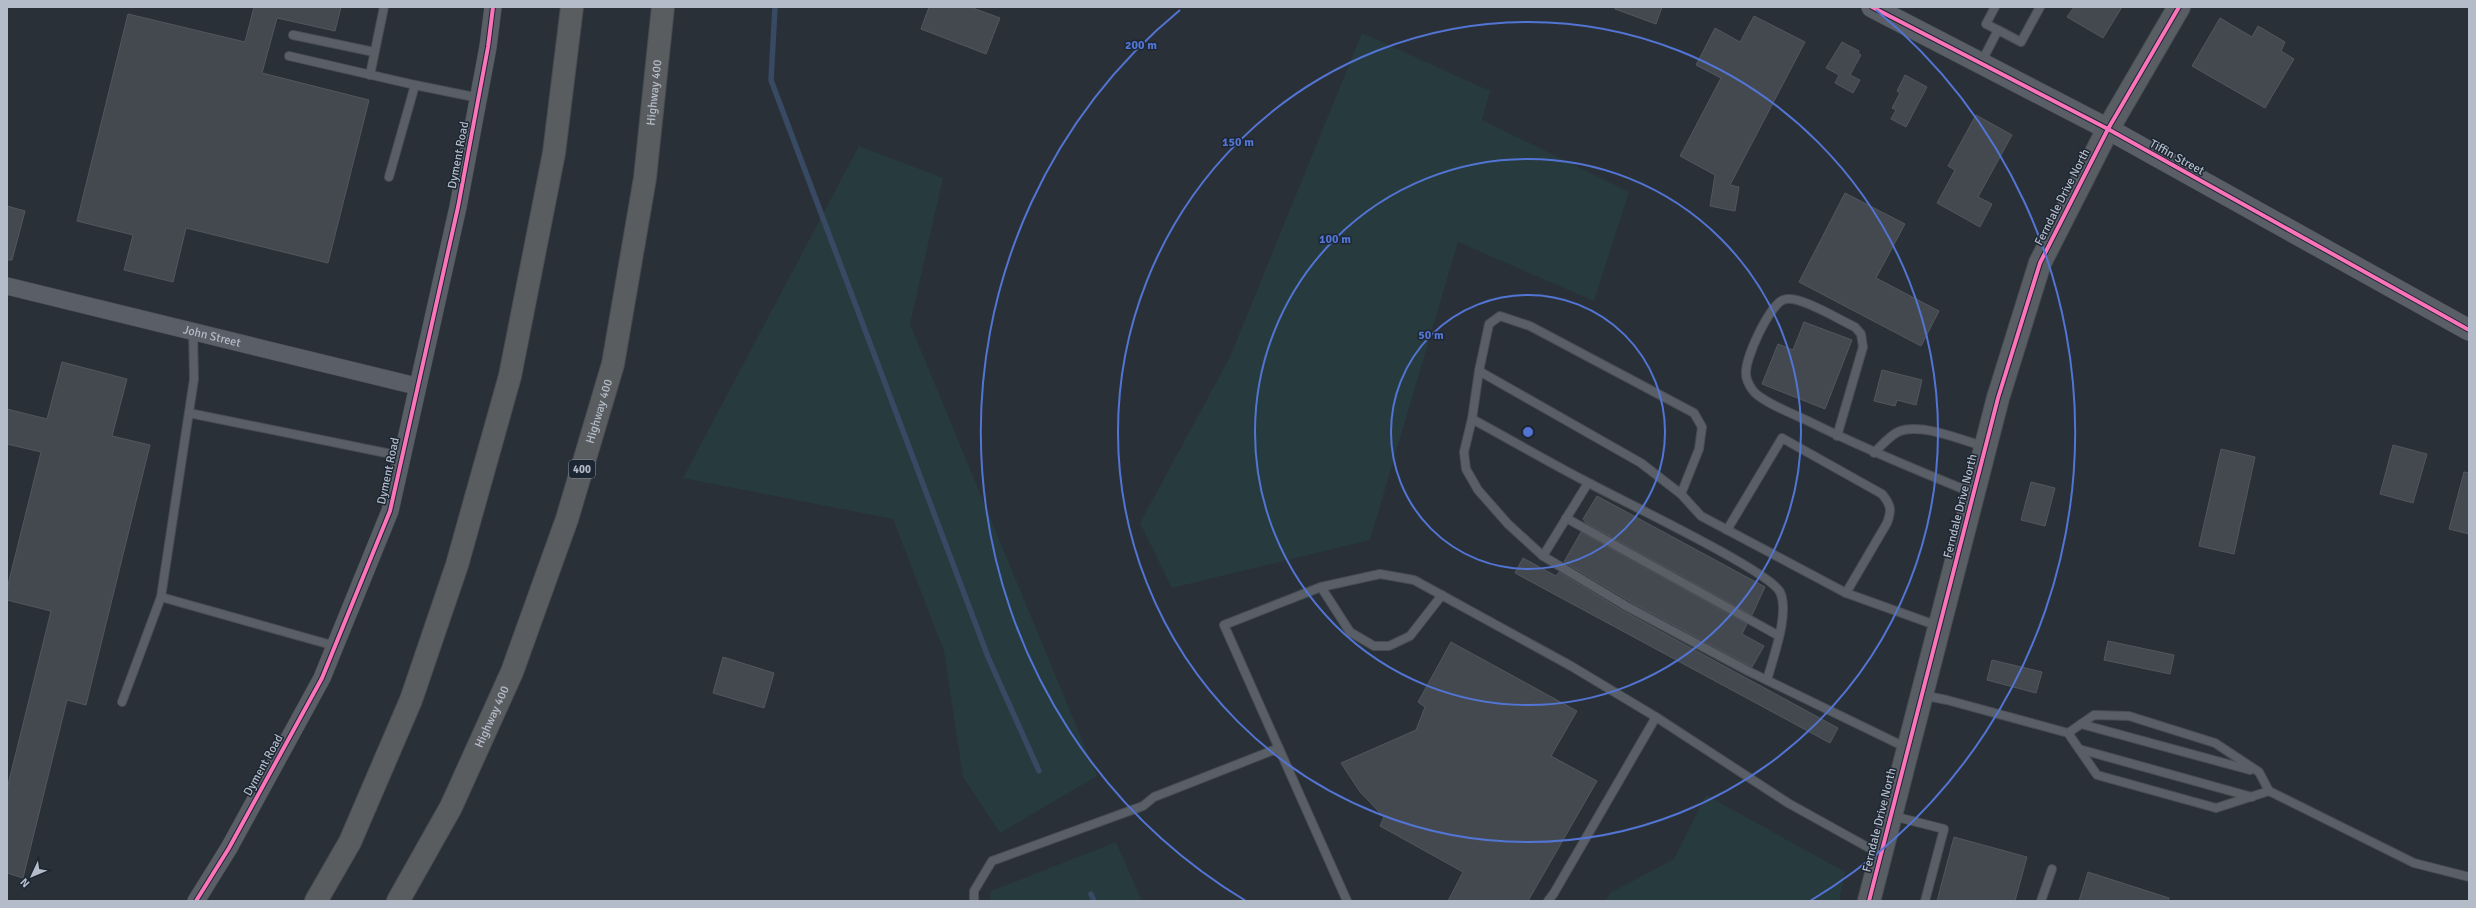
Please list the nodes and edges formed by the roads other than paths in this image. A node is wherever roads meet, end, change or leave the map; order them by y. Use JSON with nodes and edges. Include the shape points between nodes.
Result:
{"nodes":[{"id":1,"x":384,"y":7,"type":"edge"},
{"id":2,"x":493,"y":7,"type":"edge"},
{"id":3,"x":572,"y":7,"type":"edge"},
{"id":4,"x":663,"y":7,"type":"edge"},
{"id":5,"x":1872,"y":7,"type":"edge"},
{"id":6,"x":1995,"y":7,"type":"edge"},
{"id":7,"x":2040,"y":7,"type":"edge"},
{"id":8,"x":2179,"y":7,"type":"edge"},
{"id":9,"x":1998,"y":30,"type":"junction"},
{"id":10,"x":292,"y":35,"type":"dead end"},
{"id":11,"x":374,"y":52,"type":"junction"},
{"id":12,"x":289,"y":56,"type":"dead end"},
{"id":13,"x":1981,"y":64,"type":"junction"},
{"id":14,"x":370,"y":75,"type":"junction"},
{"id":15,"x":414,"y":85,"type":"junction"},
{"id":16,"x":479,"y":98,"type":"junction"},
{"id":17,"x":2108,"y":130,"type":"junction"},
{"id":18,"x":390,"y":177,"type":"dead end"},
{"id":19,"x":7,"y":286,"type":"edge"},
{"id":20,"x":2469,"y":330,"type":"edge"},
{"id":21,"x":193,"y":331,"type":"junction"},
{"id":22,"x":1479,"y":371,"type":"junction"},
{"id":23,"x":416,"y":386,"type":"junction"},
{"id":24,"x":189,"y":413,"type":"junction"},
{"id":25,"x":1472,"y":419,"type":"junction"},
{"id":26,"x":1837,"y":436,"type":"junction"},
{"id":27,"x":1985,"y":447,"type":"junction"},
{"id":28,"x":1874,"y":453,"type":"junction"},
{"id":29,"x":401,"y":456,"type":"junction"},
{"id":30,"x":1588,"y":483,"type":"junction"},
{"id":31,"x":1974,"y":493,"type":"junction"},
{"id":32,"x":1681,"y":494,"type":"junction"},
{"id":33,"x":1566,"y":518,"type":"junction"},
{"id":34,"x":1727,"y":530,"type":"junction"},
{"id":35,"x":1543,"y":556,"type":"junction"},
{"id":36,"x":1321,"y":587,"type":"junction"},
{"id":37,"x":1846,"y":593,"type":"junction"},
{"id":38,"x":1442,"y":595,"type":"junction"},
{"id":39,"x":162,"y":597,"type":"junction"},
{"id":40,"x":1939,"y":627,"type":"junction"},
{"id":41,"x":1779,"y":636,"type":"junction"},
{"id":42,"x":335,"y":646,"type":"junction"},
{"id":43,"x":1768,"y":680,"type":"junction"},
{"id":44,"x":1921,"y":695,"type":"junction"},
{"id":45,"x":122,"y":702,"type":"dead end"},
{"id":46,"x":1656,"y":717,"type":"junction"},
{"id":47,"x":2081,"y":724,"type":"junction"},
{"id":48,"x":2068,"y":733,"type":"junction"},
{"id":49,"x":1279,"y":748,"type":"junction"},
{"id":50,"x":1907,"y":748,"type":"junction"},
{"id":51,"x":2079,"y":749,"type":"junction"},
{"id":52,"x":2259,"y":772,"type":"junction"},
{"id":53,"x":2269,"y":791,"type":"junction"},
{"id":54,"x":2252,"y":797,"type":"junction"},
{"id":55,"x":1889,"y":815,"type":"junction"},
{"id":56,"x":1880,"y":854,"type":"junction"},
{"id":57,"x":2052,"y":869,"type":"dead end"},
{"id":58,"x":2469,"y":877,"type":"edge"},
{"id":59,"x":196,"y":901,"type":"edge"},
{"id":60,"x":316,"y":901,"type":"edge"},
{"id":61,"x":398,"y":901,"type":"edge"},
{"id":62,"x":974,"y":901,"type":"edge"},
{"id":63,"x":1347,"y":901,"type":"edge"},
{"id":64,"x":1548,"y":901,"type":"edge"},
{"id":65,"x":1869,"y":901,"type":"edge"},
{"id":66,"x":1925,"y":901,"type":"edge"},
{"id":67,"x":2041,"y":901,"type":"edge"}],
"edges":[{"from":1,"to":11,"type":"lane"},
{"from":2,"to":16,"type":"street","name":"Dyment Road"},
{"from":3,"to":60,"type":"highway","via":[[554,153],[510,376],[457,565],[411,700],[350,842]]},
{"from":4,"to":61,"type":"highway","name":"Highway 400","number":"400","via":[[645,178],[613,364],[568,519],[512,672],[451,807]]},
{"from":5,"to":13,"type":"street","name":"Tiffin Street"},
{"from":6,"to":9,"type":"lane","via":[[1986,24]]},
{"from":7,"to":9,"type":"lane","via":[[2021,42]]},
{"from":8,"to":17,"type":"main road","name":"Ferndale Drive North"},
{"from":9,"to":13,"type":"lane"},
{"from":10,"to":11,"type":"lane"},
{"from":11,"to":14,"type":"lane"},
{"from":12,"to":14,"type":"lane"},
{"from":13,"to":17,"type":"street","name":"Tiffin Street"},
{"from":14,"to":15,"type":"lane"},
{"from":15,"to":16,"type":"lane"},
{"from":15,"to":18,"type":"lane"},
{"from":16,"to":23,"type":"street","name":"Dyment Road","via":[[458,207]]},
{"from":17,"to":20,"type":"street","name":"Tiffin Street"},
{"from":17,"to":27,"type":"main road","name":"Ferndale Drive North","via":[[2040,263]]},
{"from":19,"to":21,"type":"street","name":"John Street"},
{"from":21,"to":23,"type":"street","name":"John Street"},
{"from":21,"to":24,"type":"lane","via":[[194,379]]},
{"from":22,"to":25,"type":"lane"},
{"from":22,"to":32,"type":"lane","via":[[1641,463]]},
{"from":22,"to":32,"type":"lane","via":[[1489,324],[1500,316],[1530,326],[1694,413],[1702,428],[1699,449]]},
{"from":23,"to":29,"type":"street","name":"Dyment Road"},
{"from":24,"to":29,"type":"lane"},
{"from":24,"to":39,"type":"lane"},
{"from":25,"to":30,"type":"lane"},
{"from":25,"to":35,"type":"lane","via":[[1464,452],[1466,469],[1478,490]]},
{"from":26,"to":26,"type":"lane","via":[[1765,400],[1754,392],[1749,384],[1746,374],[1749,357],[1770,312],[1783,300],[1795,298],[1855,328],[1861,334],[1862,347]]},
{"from":26,"to":28,"type":"lane"},
{"from":27,"to":28,"type":"lane","via":[[1911,428],[1890,438]]},
{"from":27,"to":31,"type":"main road","name":"Ferndale Drive North"},
{"from":28,"to":31,"type":"lane"},
{"from":29,"to":42,"type":"street","name":"Dyment Road","via":[[390,510]]},
{"from":30,"to":33,"type":"lane"},
{"from":30,"to":41,"type":"lane","via":[[1771,581],[1780,591],[1784,608]]},
{"from":31,"to":40,"type":"main road","name":"Ferndale Drive North"},
{"from":32,"to":34,"type":"lane","via":[[1701,516]]},
{"from":33,"to":35,"type":"lane"},
{"from":33,"to":41,"type":"lane"},
{"from":34,"to":37,"type":"lane"},
{"from":34,"to":37,"type":"lane","via":[[1782,438],[1882,494],[1890,504],[1891,512],[1887,523]]},
{"from":35,"to":43,"type":"lane","via":[[1626,606]]},
{"from":36,"to":38,"type":"lane","via":[[1380,574],[1414,580]]},
{"from":36,"to":38,"type":"lane","via":[[1350,632],[1374,646],[1389,646],[1410,636]]},
{"from":36,"to":49,"type":"lane","via":[[1224,625]]},
{"from":37,"to":40,"type":"lane"},
{"from":38,"to":46,"type":"lane","via":[[1571,666]]},
{"from":39,"to":42,"type":"lane"},
{"from":39,"to":45,"type":"lane"},
{"from":40,"to":44,"type":"main road","name":"Ferndale Drive North"},
{"from":41,"to":43,"type":"lane"},
{"from":42,"to":59,"type":"street","name":"Dyment Road","via":[[322,678],[230,848]]},
{"from":43,"to":50,"type":"lane"},
{"from":44,"to":48,"type":"lane"},
{"from":44,"to":50,"type":"main road","name":"Ferndale Drive North"},
{"from":46,"to":56,"type":"lane","via":[[1788,803]]},
{"from":46,"to":64,"type":"lane"},
{"from":47,"to":48,"type":"lane"},
{"from":47,"to":52,"type":"lane"},
{"from":47,"to":52,"type":"lane","via":[[2094,715],[2129,716],[2214,743]]},
{"from":48,"to":51,"type":"lane"},
{"from":49,"to":62,"type":"lane","via":[[1154,797],[1143,806],[992,861],[974,891]]},
{"from":49,"to":63,"type":"lane"},
{"from":50,"to":55,"type":"main road","name":"Ferndale Drive North"},
{"from":51,"to":54,"type":"lane"},
{"from":51,"to":54,"type":"lane","via":[[2097,775],[2194,802],[2216,808]]},
{"from":52,"to":53,"type":"lane"},
{"from":53,"to":54,"type":"lane"},
{"from":53,"to":58,"type":"lane","via":[[2414,863]]},
{"from":55,"to":56,"type":"main road","name":"Ferndale Drive North"},
{"from":55,"to":66,"type":"lane","via":[[1944,829]]},
{"from":56,"to":65,"type":"main road","name":"Ferndale Drive North"},
{"from":57,"to":67,"type":"lane"}]}
